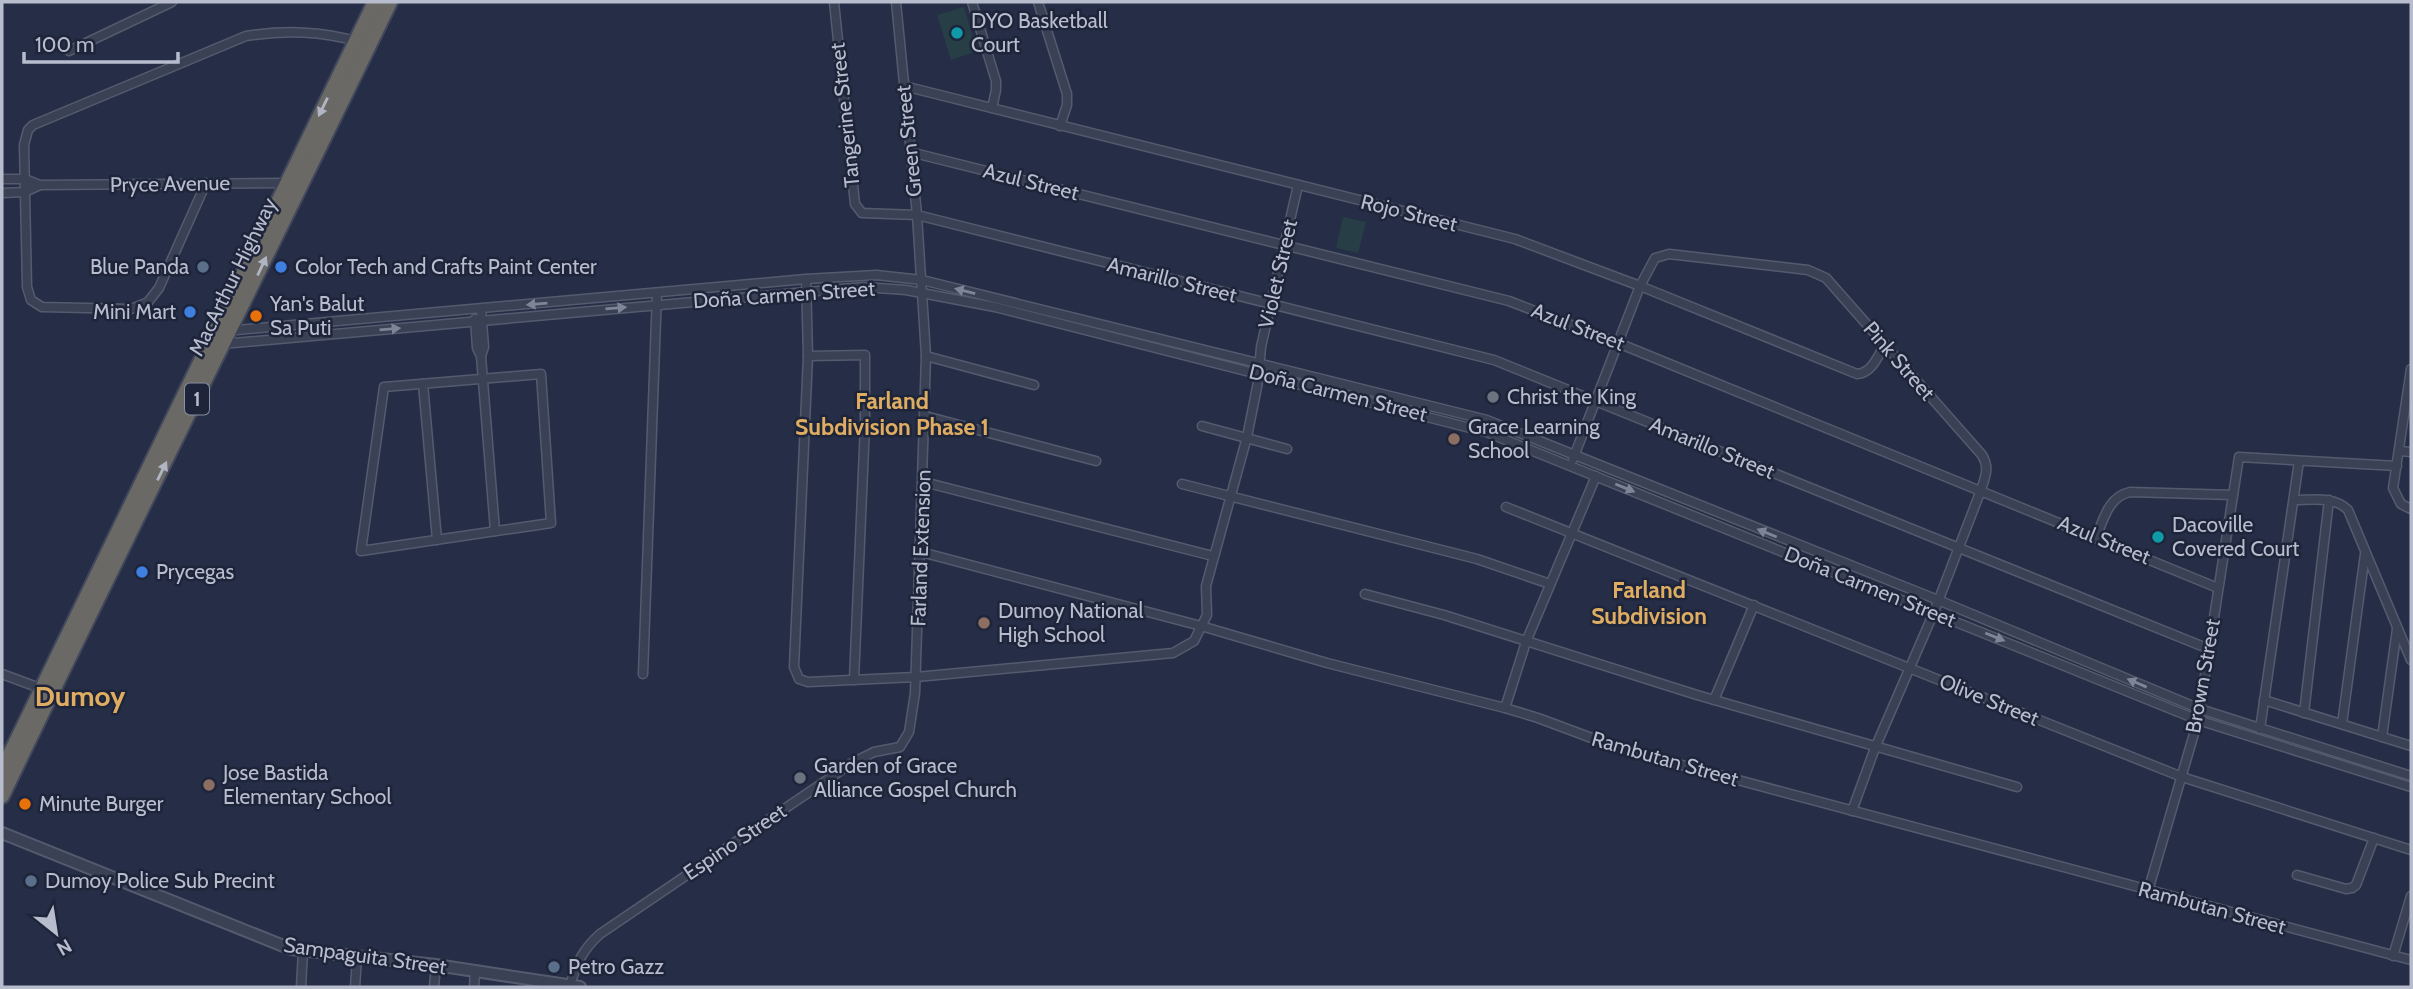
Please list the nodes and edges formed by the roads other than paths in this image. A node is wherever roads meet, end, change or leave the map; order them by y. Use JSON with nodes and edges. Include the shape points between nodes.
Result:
{"nodes":[{"id":1,"x":172,"y":2,"type":"edge"},
{"id":2,"x":375,"y":2,"type":"edge"},
{"id":3,"x":390,"y":2,"type":"edge"},
{"id":4,"x":834,"y":2,"type":"edge"},
{"id":5,"x":896,"y":2,"type":"edge"},
{"id":6,"x":972,"y":2,"type":"edge"},
{"id":7,"x":1038,"y":2,"type":"edge"},
{"id":8,"x":363,"y":42,"type":"junction"},
{"id":9,"x":69,"y":51,"type":"dead end"},
{"id":10,"x":904,"y":86,"type":"junction"},
{"id":11,"x":992,"y":108,"type":"junction"},
{"id":12,"x":1060,"y":126,"type":"junction"},
{"id":13,"x":910,"y":152,"type":"junction"},
{"id":14,"x":2,"y":179,"type":"edge"},
{"id":15,"x":25,"y":179,"type":"junction"},
{"id":16,"x":206,"y":183,"type":"junction"},
{"id":17,"x":293,"y":183,"type":"junction"},
{"id":18,"x":40,"y":185,"type":"junction"},
{"id":19,"x":1298,"y":185,"type":"junction"},
{"id":20,"x":2,"y":192,"type":"edge"},
{"id":21,"x":25,"y":192,"type":"junction"},
{"id":22,"x":917,"y":215,"type":"junction"},
{"id":23,"x":1286,"y":245,"type":"junction"},
{"id":24,"x":806,"y":279,"type":"junction"},
{"id":25,"x":922,"y":280,"type":"junction"},
{"id":26,"x":1640,"y":286,"type":"junction"},
{"id":27,"x":806,"y":292,"type":"junction"},
{"id":28,"x":657,"y":293,"type":"junction"},
{"id":29,"x":923,"y":293,"type":"junction"},
{"id":30,"x":656,"y":305,"type":"junction"},
{"id":31,"x":1272,"y":305,"type":"junction"},
{"id":32,"x":478,"y":309,"type":"junction"},
{"id":33,"x":1065,"y":320,"type":"junction"},
{"id":34,"x":478,"y":321,"type":"junction"},
{"id":35,"x":227,"y":337,"type":"junction"},
{"id":36,"x":211,"y":338,"type":"junction"},
{"id":37,"x":1618,"y":343,"type":"junction"},
{"id":38,"x":1885,"y":344,"type":"junction"},
{"id":39,"x":808,"y":356,"type":"junction"},
{"id":40,"x":926,"y":356,"type":"junction"},
{"id":41,"x":1259,"y":368,"type":"junction"},
{"id":42,"x":2411,"y":369,"type":"edge"},
{"id":43,"x":483,"y":379,"type":"junction"},
{"id":44,"x":422,"y":384,"type":"junction"},
{"id":45,"x":1034,"y":384,"type":"dead end"},
{"id":46,"x":1387,"y":395,"type":"junction"},
{"id":47,"x":2409,"y":399,"type":"edge"},
{"id":48,"x":1596,"y":401,"type":"junction"},
{"id":49,"x":1385,"y":405,"type":"junction"},
{"id":50,"x":1468,"y":415,"type":"junction"},
{"id":51,"x":925,"y":416,"type":"junction"},
{"id":52,"x":1202,"y":426,"type":"dead end"},
{"id":53,"x":1466,"y":426,"type":"junction"},
{"id":54,"x":1510,"y":429,"type":"junction"},
{"id":55,"x":1247,"y":436,"type":"junction"},
{"id":56,"x":1507,"y":439,"type":"junction"},
{"id":57,"x":1287,"y":449,"type":"dead end"},
{"id":58,"x":2400,"y":451,"type":"junction"},
{"id":59,"x":2411,"y":452,"type":"edge"},
{"id":60,"x":1572,"y":460,"type":"junction"},
{"id":61,"x":1096,"y":461,"type":"dead end"},
{"id":62,"x":2299,"y":461,"type":"junction"},
{"id":63,"x":2397,"y":466,"type":"junction"},
{"id":64,"x":1596,"y":476,"type":"junction"},
{"id":65,"x":923,"y":482,"type":"junction"},
{"id":66,"x":1182,"y":484,"type":"dead end"},
{"id":67,"x":1981,"y":490,"type":"junction"},
{"id":68,"x":2233,"y":495,"type":"junction"},
{"id":69,"x":1230,"y":498,"type":"junction"},
{"id":70,"x":2294,"y":500,"type":"junction"},
{"id":71,"x":2329,"y":500,"type":"junction"},
{"id":72,"x":1506,"y":507,"type":"dead end"},
{"id":73,"x":2411,"y":509,"type":"edge"},
{"id":74,"x":132,"y":517,"type":"junction"},
{"id":75,"x":495,"y":531,"type":"junction"},
{"id":76,"x":1573,"y":532,"type":"junction"},
{"id":77,"x":2096,"y":537,"type":"junction"},
{"id":78,"x":437,"y":540,"type":"junction"},
{"id":79,"x":1958,"y":547,"type":"junction"},
{"id":80,"x":921,"y":552,"type":"junction"},
{"id":81,"x":2365,"y":552,"type":"junction"},
{"id":82,"x":1213,"y":556,"type":"junction"},
{"id":83,"x":1550,"y":584,"type":"junction"},
{"id":84,"x":2218,"y":588,"type":"junction"},
{"id":85,"x":1365,"y":594,"type":"dead end"},
{"id":86,"x":1938,"y":600,"type":"junction"},
{"id":87,"x":1754,"y":605,"type":"junction"},
{"id":88,"x":1934,"y":612,"type":"junction"},
{"id":89,"x":1201,"y":626,"type":"junction"},
{"id":90,"x":2398,"y":627,"type":"junction"},
{"id":91,"x":1526,"y":642,"type":"junction"},
{"id":92,"x":2209,"y":649,"type":"junction"},
{"id":93,"x":2411,"y":660,"type":"edge"},
{"id":94,"x":1908,"y":667,"type":"junction"},
{"id":95,"x":2,"y":674,"type":"edge"},
{"id":96,"x":643,"y":674,"type":"dead end"},
{"id":97,"x":916,"y":677,"type":"junction"},
{"id":98,"x":854,"y":680,"type":"junction"},
{"id":99,"x":46,"y":691,"type":"junction"},
{"id":100,"x":1714,"y":700,"type":"junction"},
{"id":101,"x":2264,"y":700,"type":"junction"},
{"id":102,"x":1505,"y":708,"type":"junction"},
{"id":103,"x":2200,"y":709,"type":"junction"},
{"id":104,"x":2304,"y":713,"type":"junction"},
{"id":105,"x":2198,"y":720,"type":"junction"},
{"id":106,"x":2342,"y":724,"type":"junction"},
{"id":107,"x":2260,"y":729,"type":"junction"},
{"id":108,"x":2382,"y":737,"type":"junction"},
{"id":109,"x":2411,"y":746,"type":"edge"},
{"id":110,"x":1875,"y":748,"type":"junction"},
{"id":111,"x":2,"y":771,"type":"edge"},
{"id":112,"x":2411,"y":776,"type":"edge"},
{"id":113,"x":2182,"y":777,"type":"junction"},
{"id":114,"x":2017,"y":787,"type":"dead end"},
{"id":115,"x":2411,"y":787,"type":"edge"},
{"id":116,"x":2,"y":796,"type":"edge"},
{"id":117,"x":1852,"y":811,"type":"junction"},
{"id":118,"x":2,"y":833,"type":"edge"},
{"id":119,"x":2374,"y":838,"type":"junction"},
{"id":120,"x":2411,"y":850,"type":"edge"},
{"id":121,"x":2297,"y":875,"type":"dead end"},
{"id":122,"x":2148,"y":891,"type":"junction"},
{"id":123,"x":2411,"y":896,"type":"edge"},
{"id":124,"x":303,"y":951,"type":"junction"},
{"id":125,"x":2393,"y":956,"type":"junction"},
{"id":126,"x":357,"y":957,"type":"junction"},
{"id":127,"x":2411,"y":960,"type":"edge"},
{"id":128,"x":436,"y":965,"type":"junction"},
{"id":129,"x":475,"y":971,"type":"junction"},
{"id":130,"x":301,"y":987,"type":"edge"},
{"id":131,"x":355,"y":987,"type":"edge"},
{"id":132,"x":434,"y":987,"type":"edge"},
{"id":133,"x":474,"y":987,"type":"edge"},
{"id":134,"x":573,"y":987,"type":"edge"}],
"edges":[{"from":1,"to":9,"type":"street"},
{"from":2,"to":8,"type":"highway","name":"MacArthur Highway","number":"1"},
{"from":3,"to":8,"type":"highway","name":"MacArthur Highway","number":"1"},
{"from":4,"to":22,"type":"street","name":"Tangerine Street","via":[[855,204],[866,214]]},
{"from":5,"to":10,"type":"street","name":"Green Street"},
{"from":6,"to":11,"type":"street","via":[[996,81]]},
{"from":7,"to":12,"type":"street","via":[[1067,94]]},
{"from":8,"to":15,"type":"street","via":[[311,32],[246,36],[33,125],[26,137]]},
{"from":8,"to":17,"type":"highway","name":"MacArthur Highway","number":"1"},
{"from":10,"to":11,"type":"street","name":"Rojo Street"},
{"from":10,"to":13,"type":"street","name":"Green Street"},
{"from":11,"to":12,"type":"street","name":"Rojo Street"},
{"from":12,"to":19,"type":"street","name":"Rojo Street"},
{"from":13,"to":22,"type":"street","name":"Green Street"},
{"from":13,"to":23,"type":"street","name":"Azul Street"},
{"from":14,"to":15,"type":"street","name":"Pryce Avenue"},
{"from":15,"to":18,"type":"street","name":"Pryce Avenue"},
{"from":15,"to":21,"type":"street"},
{"from":16,"to":17,"type":"street","name":"Pryce Avenue"},
{"from":16,"to":18,"type":"street","name":"Pryce Avenue"},
{"from":16,"to":21,"type":"street","via":[[159,288],[148,302],[131,309],[42,307],[31,300]]},
{"from":35,"to":17,"type":"highway","name":"MacArthur Highway","number":"1","one_way":true},
{"from":17,"to":36,"type":"highway","name":"MacArthur Highway","number":"1"},
{"from":18,"to":21,"type":"street","name":"Pryce Avenue"},
{"from":19,"to":23,"type":"street","name":"Violet Street"},
{"from":19,"to":26,"type":"street","name":"Rojo Street","via":[[1515,239]]},
{"from":20,"to":21,"type":"street","name":"Pryce Avenue"},
{"from":22,"to":25,"type":"street","name":"Green Street"},
{"from":22,"to":31,"type":"street","name":"Amarillo Street"},
{"from":23,"to":31,"type":"street","name":"Violet Street"},
{"from":23,"to":37,"type":"street","name":"Azul Street","via":[[1509,301]]},
{"from":24,"to":25,"type":"street","name":"Doña Carmen Street","via":[[876,275]]},
{"from":24,"to":27,"type":"street"},
{"from":24,"to":28,"type":"street","name":"Doña Carmen Street"},
{"from":25,"to":29,"type":"street","name":"Green Street"},
{"from":33,"to":25,"type":"street","name":"Doña Carmen Street","one_way":true},
{"from":26,"to":37,"type":"street"},
{"from":26,"to":38,"type":"street","name":"Rojo Street","via":[[1857,374],[1870,369]]},
{"from":26,"to":38,"type":"street","name":"Pink Street","via":[[1651,263],[1669,254],[1818,272]]},
{"from":27,"to":29,"type":"street","name":"Doña Carmen Street","via":[[877,287]]},
{"from":27,"to":30,"type":"street","name":"Doña Carmen Street"},
{"from":27,"to":39,"type":"street"},
{"from":28,"to":30,"type":"street"},
{"from":28,"to":32,"type":"street","name":"Doña Carmen Street","one_way":true},
{"from":29,"to":33,"type":"street","name":"Doña Carmen Street"},
{"from":29,"to":40,"type":"street","name":"Farland Extension"},
{"from":34,"to":30,"type":"street","name":"Doña Carmen Street","one_way":true},
{"from":30,"to":96,"type":"street"},
{"from":31,"to":41,"type":"street","name":"Violet Street"},
{"from":31,"to":48,"type":"street","name":"Amarillo Street","via":[[1494,360]]},
{"from":32,"to":34,"type":"street"},
{"from":32,"to":35,"type":"street","name":"Doña Carmen Street"},
{"from":33,"to":41,"type":"street","name":"Doña Carmen Street"},
{"from":35,"to":34,"type":"street","name":"Doña Carmen Street","one_way":true},
{"from":34,"to":43,"type":"street","via":[[484,347]]},
{"from":35,"to":36,"type":"street","name":"Doña Carmen Street"},
{"from":35,"to":36,"type":"street","name":"Doña Carmen Street"},
{"from":74,"to":35,"type":"highway","name":"MacArthur Highway","number":"1","one_way":true},
{"from":36,"to":74,"type":"highway","name":"MacArthur Highway","number":"1"},
{"from":37,"to":48,"type":"street"},
{"from":37,"to":67,"type":"street","name":"Azul Street"},
{"from":38,"to":67,"type":"street","name":"Pink Street","via":[[1983,455],[1987,473]]},
{"from":39,"to":98,"type":"street","via":[[795,672],[808,682]]},
{"from":39,"to":98,"type":"street","via":[[865,355]]},
{"from":40,"to":45,"type":"street"},
{"from":40,"to":51,"type":"street","name":"Farland Extension"},
{"from":41,"to":46,"type":"street","name":"Doña Carmen Street"},
{"from":41,"to":49,"type":"street","name":"Doña Carmen Street"},
{"from":41,"to":55,"type":"street","name":"Violet Street"},
{"from":42,"to":47,"type":"street"},
{"from":43,"to":44,"type":"street"},
{"from":43,"to":75,"type":"street"},
{"from":43,"to":75,"type":"street","via":[[541,374],[551,523]]},
{"from":44,"to":78,"type":"street"},
{"from":44,"to":78,"type":"street","via":[[384,387],[361,551]]},
{"from":46,"to":49,"type":"street"},
{"from":46,"to":50,"type":"street","name":"Doña Carmen Street"},
{"from":47,"to":58,"type":"street"},
{"from":48,"to":60,"type":"street"},
{"from":48,"to":79,"type":"street","name":"Amarillo Street"},
{"from":49,"to":53,"type":"street","name":"Doña Carmen Street"},
{"from":50,"to":53,"type":"street"},
{"from":50,"to":54,"type":"street","name":"Doña Carmen Street"},
{"from":51,"to":61,"type":"street"},
{"from":51,"to":65,"type":"street","name":"Farland Extension"},
{"from":52,"to":55,"type":"street"},
{"from":53,"to":56,"type":"street","name":"Doña Carmen Street"},
{"from":54,"to":56,"type":"street"},
{"from":54,"to":60,"type":"street","name":"Doña Carmen Street"},
{"from":55,"to":57,"type":"street"},
{"from":55,"to":69,"type":"street","name":"Violet Street"},
{"from":56,"to":60,"type":"street","name":"Doña Carmen Street"},
{"from":58,"to":59,"type":"street"},
{"from":58,"to":63,"type":"street"},
{"from":60,"to":64,"type":"street","name":"Doña Carmen Street"},
{"from":86,"to":60,"type":"street","name":"Doña Carmen Street","one_way":true},
{"from":62,"to":63,"type":"street"},
{"from":62,"to":68,"type":"street","name":"Brown Street","via":[[2239,457]]},
{"from":62,"to":70,"type":"street"},
{"from":63,"to":73,"type":"street","via":[[2394,494]]},
{"from":64,"to":76,"type":"street"},
{"from":64,"to":88,"type":"street","name":"Doña Carmen Street","one_way":true},
{"from":65,"to":80,"type":"street","name":"Farland Extension"},
{"from":65,"to":82,"type":"street"},
{"from":66,"to":69,"type":"street"},
{"from":67,"to":77,"type":"street","name":"Azul Street"},
{"from":67,"to":79,"type":"street","name":"Pink Street"},
{"from":68,"to":77,"type":"street","via":[[2122,494],[2111,503]]},
{"from":68,"to":84,"type":"street","name":"Brown Street"},
{"from":69,"to":82,"type":"street","name":"Violet Street"},
{"from":69,"to":83,"type":"street","via":[[1477,559]]},
{"from":70,"to":71,"type":"street"},
{"from":70,"to":101,"type":"street"},
{"from":71,"to":81,"type":"street","via":[[2348,510]]},
{"from":71,"to":104,"type":"street"},
{"from":72,"to":76,"type":"street","name":"Olive Street"},
{"from":74,"to":99,"type":"highway","name":"MacArthur Highway","number":"1"},
{"from":75,"to":78,"type":"street"},
{"from":76,"to":83,"type":"street"},
{"from":76,"to":87,"type":"street","name":"Olive Street"},
{"from":77,"to":84,"type":"street","name":"Azul Street"},
{"from":79,"to":86,"type":"street","name":"Pink Street"},
{"from":79,"to":92,"type":"street","name":"Amarillo Street"},
{"from":80,"to":89,"type":"street","name":"Rambutan Street"},
{"from":80,"to":97,"type":"street","name":"Farland Extension"},
{"from":81,"to":90,"type":"street"},
{"from":81,"to":106,"type":"street"},
{"from":82,"to":89,"type":"street","name":"Violet Street","via":[[1206,586],[1207,615]]},
{"from":83,"to":91,"type":"street"},
{"from":84,"to":92,"type":"street","name":"Brown Street"},
{"from":85,"to":91,"type":"street"},
{"from":86,"to":88,"type":"street","name":"Pink Street"},
{"from":103,"to":86,"type":"street","name":"Doña Carmen Street","one_way":true},
{"from":87,"to":94,"type":"street","name":"Olive Street"},
{"from":87,"to":100,"type":"street"},
{"from":88,"to":94,"type":"street","name":"Pink Street"},
{"from":88,"to":105,"type":"street","name":"Doña Carmen Street","one_way":true},
{"from":89,"to":97,"type":"street","via":[[1194,641],[1173,653]]},
{"from":89,"to":102,"type":"street","name":"Rambutan Street"},
{"from":90,"to":93,"type":"street"},
{"from":90,"to":108,"type":"street"},
{"from":91,"to":100,"type":"street"},
{"from":91,"to":102,"type":"street"},
{"from":92,"to":103,"type":"street","name":"Brown Street"},
{"from":94,"to":110,"type":"street","name":"Pink Street"},
{"from":94,"to":113,"type":"street","name":"Olive Street"},
{"from":95,"to":99,"type":"street"},
{"from":97,"to":98,"type":"street"},
{"from":97,"to":134,"type":"street","name":"Espino Street","via":[[909,732],[900,747],[852,763],[600,934],[577,961]]},
{"from":99,"to":111,"type":"highway","name":"MacArthur Highway","number":"1"},
{"from":99,"to":116,"type":"highway","name":"MacArthur Highway","number":"1"},
{"from":100,"to":110,"type":"street"},
{"from":101,"to":104,"type":"street"},
{"from":101,"to":107,"type":"street"},
{"from":102,"to":117,"type":"street","name":"Rambutan Street","via":[[1631,751]]},
{"from":103,"to":105,"type":"street","name":"Brown Street"},
{"from":103,"to":107,"type":"street","name":"Doña Carmen Street"},
{"from":104,"to":106,"type":"street"},
{"from":105,"to":113,"type":"street","name":"Brown Street"},
{"from":105,"to":115,"type":"street","name":"Doña Carmen Street"},
{"from":106,"to":108,"type":"street"},
{"from":107,"to":112,"type":"street","name":"Doña Carmen Street"},
{"from":108,"to":109,"type":"street"},
{"from":110,"to":114,"type":"street"},
{"from":110,"to":117,"type":"street","name":"Pink Street"},
{"from":113,"to":119,"type":"street","name":"Olive Street"},
{"from":113,"to":122,"type":"street","name":"Brown Street"},
{"from":117,"to":122,"type":"street","name":"Rambutan Street"},
{"from":118,"to":124,"type":"street","name":"Sampaguita Street"},
{"from":119,"to":120,"type":"street","name":"Olive Street"},
{"from":119,"to":121,"type":"street","via":[[2352,888]]},
{"from":122,"to":125,"type":"street","name":"Rambutan Street"},
{"from":123,"to":125,"type":"street"},
{"from":124,"to":126,"type":"street","name":"Sampaguita Street"},
{"from":124,"to":130,"type":"street"},
{"from":125,"to":127,"type":"street","name":"Rambutan Street"},
{"from":126,"to":128,"type":"street","name":"Sampaguita Street"},
{"from":126,"to":131,"type":"street"},
{"from":128,"to":129,"type":"street","name":"Sampaguita Street"},
{"from":128,"to":132,"type":"street"},
{"from":129,"to":133,"type":"street"},
{"from":129,"to":134,"type":"street","name":"Sampaguita Street"}]}
